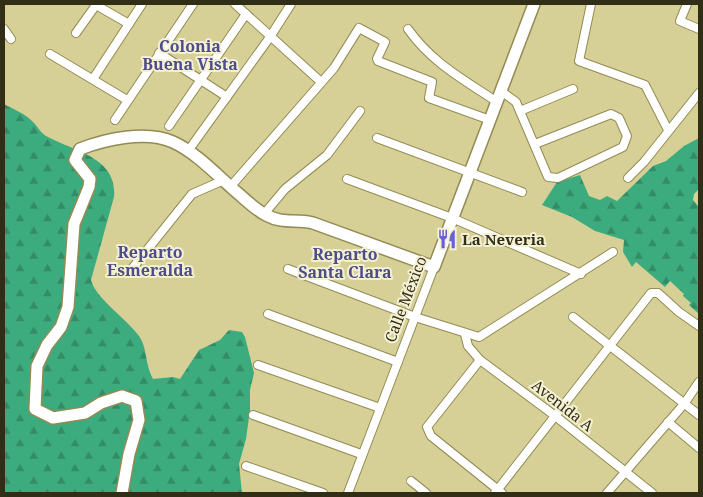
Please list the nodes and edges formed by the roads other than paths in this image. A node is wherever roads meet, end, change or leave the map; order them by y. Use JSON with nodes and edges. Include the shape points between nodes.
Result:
{"nodes":[{"id":1,"x":142,"y":4,"type":"edge"},
{"id":2,"x":193,"y":4,"type":"edge"},
{"id":3,"x":235,"y":4,"type":"edge"},
{"id":4,"x":291,"y":4,"type":"edge"},
{"id":5,"x":534,"y":4,"type":"edge"},
{"id":6,"x":591,"y":4,"type":"edge"},
{"id":7,"x":687,"y":4,"type":"edge"},
{"id":8,"x":246,"y":14,"type":"junction"},
{"id":9,"x":129,"y":24,"type":"junction"},
{"id":10,"x":4,"y":29,"type":"edge"},
{"id":11,"x":408,"y":29,"type":"dead end"},
{"id":12,"x":699,"y":30,"type":"edge"},
{"id":13,"x":76,"y":33,"type":"dead end"},
{"id":14,"x":270,"y":37,"type":"junction"},
{"id":15,"x":11,"y":39,"type":"dead end"},
{"id":16,"x":159,"y":53,"type":"junction"},
{"id":17,"x":50,"y":54,"type":"dead end"},
{"id":18,"x":93,"y":79,"type":"junction"},
{"id":19,"x":201,"y":79,"type":"junction"},
{"id":20,"x":321,"y":82,"type":"junction"},
{"id":21,"x":573,"y":89,"type":"dead end"},
{"id":22,"x":699,"y":94,"type":"edge"},
{"id":23,"x":227,"y":97,"type":"junction"},
{"id":24,"x":499,"y":97,"type":"junction"},
{"id":25,"x":127,"y":100,"type":"junction"},
{"id":26,"x":360,"y":111,"type":"dead end"},
{"id":27,"x":520,"y":111,"type":"junction"},
{"id":28,"x":115,"y":120,"type":"dead end"},
{"id":29,"x":490,"y":120,"type":"junction"},
{"id":30,"x":169,"y":126,"type":"dead end"},
{"id":31,"x":668,"y":130,"type":"junction"},
{"id":32,"x":377,"y":138,"type":"dead end"},
{"id":33,"x":535,"y":144,"type":"junction"},
{"id":34,"x":188,"y":151,"type":"junction"},
{"id":35,"x":470,"y":172,"type":"junction"},
{"id":36,"x":347,"y":178,"type":"dead end"},
{"id":37,"x":628,"y":178,"type":"dead end"},
{"id":38,"x":227,"y":183,"type":"junction"},
{"id":39,"x":522,"y":192,"type":"dead end"},
{"id":40,"x":264,"y":214,"type":"junction"},
{"id":41,"x":452,"y":218,"type":"junction"},
{"id":42,"x":614,"y":252,"type":"dead end"},
{"id":43,"x":434,"y":267,"type":"junction"},
{"id":44,"x":288,"y":269,"type":"dead end"},
{"id":45,"x":130,"y":270,"type":"dead end"},
{"id":46,"x":581,"y":274,"type":"junction"},
{"id":47,"x":268,"y":314,"type":"dead end"},
{"id":48,"x":415,"y":317,"type":"junction"},
{"id":49,"x":574,"y":317,"type":"dead end"},
{"id":50,"x":699,"y":326,"type":"edge"},
{"id":51,"x":465,"y":334,"type":"junction"},
{"id":52,"x":610,"y":344,"type":"junction"},
{"id":53,"x":480,"y":360,"type":"junction"},
{"id":54,"x":398,"y":362,"type":"junction"},
{"id":55,"x":258,"y":365,"type":"dead end"},
{"id":56,"x":699,"y":382,"type":"edge"},
{"id":57,"x":684,"y":404,"type":"junction"},
{"id":58,"x":380,"y":408,"type":"junction"},
{"id":59,"x":554,"y":415,"type":"junction"},
{"id":60,"x":699,"y":415,"type":"edge"},
{"id":61,"x":253,"y":416,"type":"dead end"},
{"id":62,"x":668,"y":422,"type":"junction"},
{"id":63,"x":699,"y":448,"type":"edge"},
{"id":64,"x":362,"y":454,"type":"junction"},
{"id":65,"x":246,"y":466,"type":"dead end"},
{"id":66,"x":625,"y":473,"type":"junction"},
{"id":67,"x":411,"y":481,"type":"dead end"},
{"id":68,"x":498,"y":492,"type":"edge"},
{"id":69,"x":122,"y":493,"type":"edge"},
{"id":70,"x":324,"y":493,"type":"edge"},
{"id":71,"x":348,"y":493,"type":"edge"},
{"id":72,"x":426,"y":493,"type":"edge"},
{"id":73,"x":607,"y":493,"type":"edge"},
{"id":74,"x":652,"y":493,"type":"edge"}],
"edges":[{"from":1,"to":9,"type":"street"},
{"from":2,"to":16,"type":"street"},
{"from":3,"to":8,"type":"street"},
{"from":4,"to":14,"type":"street"},
{"from":5,"to":24,"type":"street","name":"Calle México"},
{"from":6,"to":31,"type":"street","via":[[579,61],[645,85]]},
{"from":7,"to":12,"type":"street","via":[[680,19]]},
{"from":8,"to":14,"type":"street"},
{"from":8,"to":19,"type":"street"},
{"from":9,"to":13,"type":"street","via":[[96,5]]},
{"from":9,"to":18,"type":"street"},
{"from":10,"to":15,"type":"street"},
{"from":11,"to":24,"type":"street","via":[[441,65]]},
{"from":14,"to":20,"type":"street"},
{"from":14,"to":23,"type":"street"},
{"from":16,"to":19,"type":"street"},
{"from":16,"to":25,"type":"street"},
{"from":17,"to":18,"type":"street"},
{"from":18,"to":25,"type":"street"},
{"from":19,"to":23,"type":"street"},
{"from":19,"to":30,"type":"street"},
{"from":20,"to":29,"type":"street","via":[[334,68],[359,28],[385,42],[378,61],[432,82],[429,98]]},
{"from":20,"to":38,"type":"street"},
{"from":21,"to":27,"type":"street"},
{"from":22,"to":31,"type":"street"},
{"from":23,"to":34,"type":"street"},
{"from":24,"to":27,"type":"street","via":[[516,102]]},
{"from":24,"to":29,"type":"street","name":"Calle México"},
{"from":25,"to":28,"type":"street"},
{"from":26,"to":40,"type":"street","via":[[326,155],[285,189]]},
{"from":27,"to":33,"type":"street"},
{"from":29,"to":35,"type":"street","name":"Calle México"},
{"from":31,"to":37,"type":"street"},
{"from":32,"to":35,"type":"street"},
{"from":33,"to":33,"type":"street","via":[[548,177],[553,178],[623,147],[627,136],[619,118],[611,114]]},
{"from":34,"to":38,"type":"street"},
{"from":34,"to":69,"type":"street","via":[[172,142],[152,137],[133,138],[93,144],[80,149],[75,160],[90,179],[89,187],[74,224],[68,307],[61,327],[37,366],[35,409],[53,418],[85,413],[122,396],[136,401],[139,420],[128,454]]},
{"from":35,"to":39,"type":"street"},
{"from":35,"to":41,"type":"street","name":"Calle México"},
{"from":36,"to":41,"type":"street"},
{"from":38,"to":40,"type":"street"},
{"from":38,"to":45,"type":"street","via":[[192,194]]},
{"from":40,"to":43,"type":"street","via":[[282,222],[302,220],[314,223]]},
{"from":41,"to":43,"type":"street","name":"Calle México"},
{"from":41,"to":46,"type":"street"},
{"from":42,"to":46,"type":"street"},
{"from":43,"to":48,"type":"street","name":"Calle México"},
{"from":44,"to":48,"type":"street"},
{"from":46,"to":51,"type":"street","via":[[488,334],[479,338]]},
{"from":47,"to":54,"type":"street"},
{"from":48,"to":51,"type":"street"},
{"from":48,"to":54,"type":"street","name":"Calle México"},
{"from":49,"to":52,"type":"street"},
{"from":50,"to":52,"type":"street","via":[[658,293],[651,293]]},
{"from":51,"to":53,"type":"street","name":"Avenida A","via":[[468,346]]},
{"from":52,"to":57,"type":"street"},
{"from":52,"to":59,"type":"street"},
{"from":53,"to":59,"type":"street","name":"Avenida A"},
{"from":53,"to":68,"type":"street","via":[[427,427],[431,436]]},
{"from":54,"to":58,"type":"street","name":"Calle México"},
{"from":55,"to":58,"type":"street"},
{"from":56,"to":57,"type":"street"},
{"from":57,"to":60,"type":"street"},
{"from":57,"to":62,"type":"street"},
{"from":58,"to":64,"type":"street","name":"Calle México"},
{"from":59,"to":66,"type":"street","name":"Avenida A"},
{"from":59,"to":68,"type":"street"},
{"from":61,"to":64,"type":"street"},
{"from":62,"to":63,"type":"street"},
{"from":62,"to":66,"type":"street"},
{"from":64,"to":71,"type":"street","name":"Calle México"},
{"from":65,"to":70,"type":"street"},
{"from":66,"to":73,"type":"street"},
{"from":66,"to":74,"type":"street","name":"Avenida A"},
{"from":67,"to":72,"type":"street"}]}
